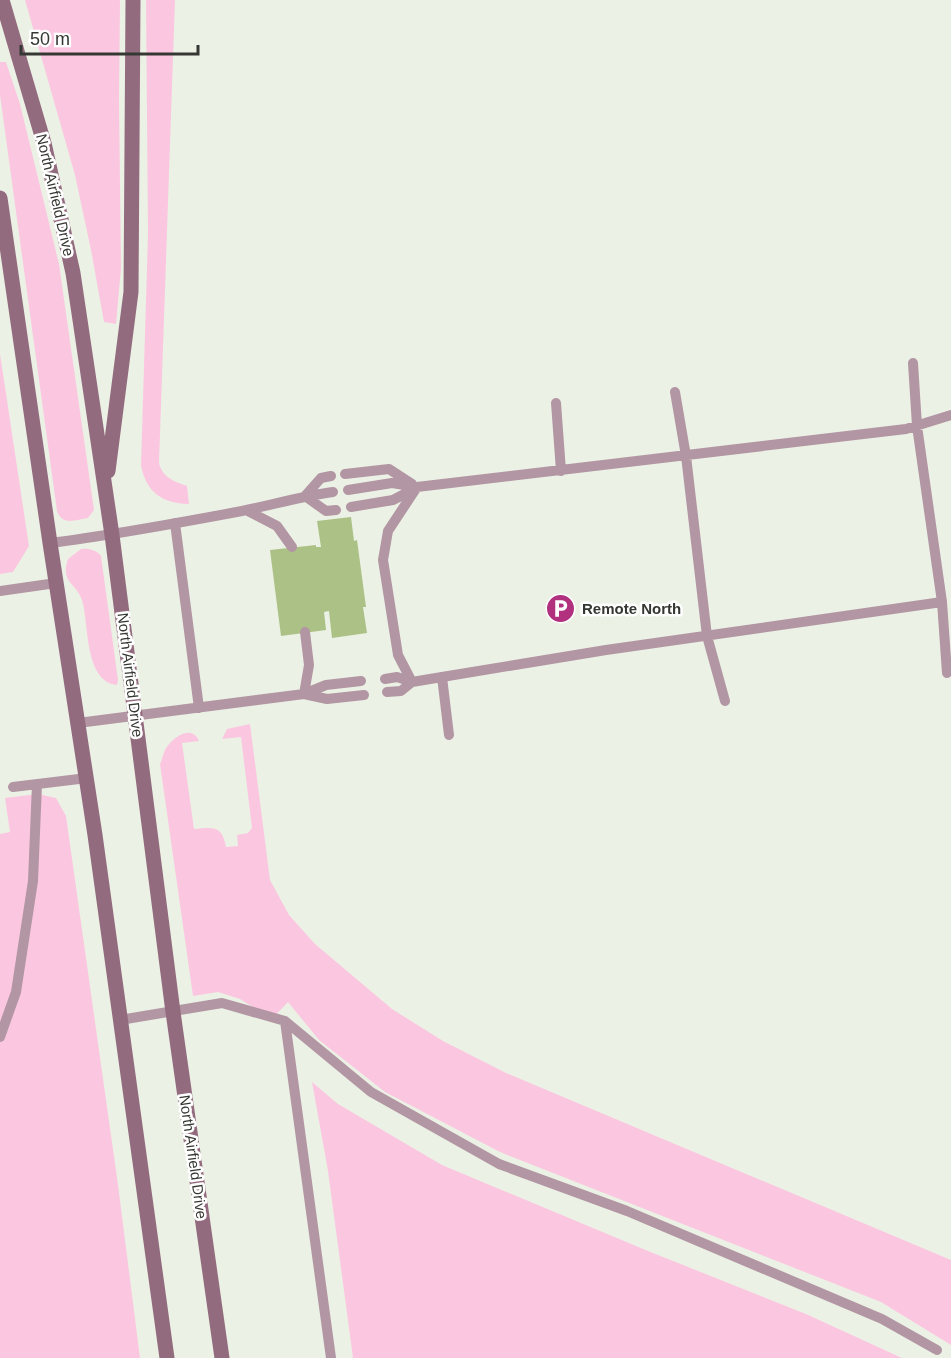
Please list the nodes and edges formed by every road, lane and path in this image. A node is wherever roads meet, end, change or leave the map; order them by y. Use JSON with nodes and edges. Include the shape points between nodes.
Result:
{"nodes":[{"id":1,"x":2,"y":0,"type":"edge"},
{"id":2,"x":133,"y":0,"type":"edge"},
{"id":3,"x":0,"y":198,"type":"edge"},
{"id":4,"x":913,"y":363,"type":"dead end"},
{"id":5,"x":675,"y":392,"type":"dead end"},
{"id":6,"x":556,"y":403,"type":"dead end"},
{"id":7,"x":951,"y":415,"type":"edge"},
{"id":8,"x":917,"y":426,"type":"junction"},
{"id":9,"x":686,"y":456,"type":"junction"},
{"id":10,"x":561,"y":471,"type":"junction"},
{"id":11,"x":345,"y":474,"type":"dead end"},
{"id":12,"x":331,"y":476,"type":"dead end"},
{"id":13,"x":417,"y":487,"type":"junction"},
{"id":14,"x":105,"y":489,"type":"junction"},
{"id":15,"x":348,"y":490,"type":"dead end"},
{"id":16,"x":333,"y":492,"type":"dead end"},
{"id":17,"x":305,"y":496,"type":"junction"},
{"id":18,"x":351,"y":507,"type":"dead end"},
{"id":19,"x":246,"y":510,"type":"junction"},
{"id":20,"x":336,"y":510,"type":"dead end"},
{"id":21,"x":175,"y":524,"type":"junction"},
{"id":22,"x":112,"y":535,"type":"junction"},
{"id":23,"x":50,"y":543,"type":"junction"},
{"id":24,"x":292,"y":547,"type":"dead end"},
{"id":25,"x":56,"y":583,"type":"junction"},
{"id":26,"x":0,"y":591,"type":"edge"},
{"id":27,"x":942,"y":602,"type":"junction"},
{"id":28,"x":305,"y":632,"type":"dead end"},
{"id":29,"x":706,"y":636,"type":"junction"},
{"id":30,"x":948,"y":673,"type":"dead end"},
{"id":31,"x":442,"y":676,"type":"junction"},
{"id":32,"x":385,"y":679,"type":"dead end"},
{"id":33,"x":361,"y":681,"type":"dead end"},
{"id":34,"x":412,"y":682,"type":"junction"},
{"id":35,"x":387,"y":692,"type":"dead end"},
{"id":36,"x":303,"y":694,"type":"junction"},
{"id":37,"x":364,"y":695,"type":"dead end"},
{"id":38,"x":725,"y":701,"type":"dead end"},
{"id":39,"x":199,"y":708,"type":"junction"},
{"id":40,"x":135,"y":715,"type":"junction"},
{"id":41,"x":78,"y":723,"type":"junction"},
{"id":42,"x":449,"y":735,"type":"dead end"},
{"id":43,"x":87,"y":778,"type":"junction"},
{"id":44,"x":37,"y":784,"type":"junction"},
{"id":45,"x":12,"y":788,"type":"dead end"},
{"id":46,"x":173,"y":1012,"type":"junction"},
{"id":47,"x":120,"y":1020,"type":"junction"},
{"id":48,"x":285,"y":1021,"type":"junction"},
{"id":49,"x":0,"y":1037,"type":"edge"},
{"id":50,"x":937,"y":1350,"type":"dead end"},
{"id":51,"x":167,"y":1358,"type":"edge"},
{"id":52,"x":222,"y":1358,"type":"edge"},
{"id":53,"x":331,"y":1358,"type":"edge"}],
"edges":[{"from":1,"to":14,"type":"main road","name":"North Airfield Drive","via":[[44,143],[73,273]]},
{"from":2,"to":14,"type":"main road","via":[[131,292]]},
{"from":3,"to":23,"type":"main road"},
{"from":4,"to":8,"type":"lane"},
{"from":5,"to":9,"type":"lane"},
{"from":6,"to":10,"type":"lane"},
{"from":7,"to":8,"type":"lane"},
{"from":8,"to":9,"type":"lane"},
{"from":8,"to":27,"type":"lane"},
{"from":9,"to":10,"type":"lane"},
{"from":9,"to":29,"type":"lane"},
{"from":10,"to":13,"type":"lane"},
{"from":11,"to":13,"type":"lane","via":[[389,469]]},
{"from":12,"to":17,"type":"lane","via":[[321,478]]},
{"from":13,"to":15,"type":"lane","via":[[392,483]]},
{"from":13,"to":18,"type":"lane","via":[[393,500]]},
{"from":13,"to":34,"type":"lane","via":[[388,531],[383,560],[398,655]]},
{"from":14,"to":22,"type":"main road","name":"North Airfield Drive"},
{"from":16,"to":17,"type":"lane"},
{"from":17,"to":19,"type":"lane"},
{"from":17,"to":20,"type":"lane","via":[[326,511]]},
{"from":19,"to":21,"type":"lane"},
{"from":19,"to":24,"type":"lane","via":[[277,526]]},
{"from":21,"to":22,"type":"lane"},
{"from":21,"to":39,"type":"lane"},
{"from":22,"to":23,"type":"lane"},
{"from":22,"to":40,"type":"main road","name":"North Airfield Drive"},
{"from":23,"to":25,"type":"main road"},
{"from":25,"to":26,"type":"lane"},
{"from":25,"to":41,"type":"main road"},
{"from":27,"to":29,"type":"lane"},
{"from":27,"to":30,"type":"lane"},
{"from":28,"to":36,"type":"lane","via":[[309,665]]},
{"from":29,"to":31,"type":"lane"},
{"from":29,"to":38,"type":"lane"},
{"from":31,"to":34,"type":"lane"},
{"from":31,"to":42,"type":"lane"},
{"from":32,"to":34,"type":"lane","via":[[397,677]]},
{"from":33,"to":36,"type":"lane","via":[[326,685]]},
{"from":34,"to":35,"type":"lane","via":[[401,690]]},
{"from":36,"to":37,"type":"lane","via":[[327,699]]},
{"from":36,"to":39,"type":"lane"},
{"from":39,"to":40,"type":"lane"},
{"from":40,"to":41,"type":"lane"},
{"from":40,"to":46,"type":"main road","name":"North Airfield Drive"},
{"from":41,"to":43,"type":"main road"},
{"from":43,"to":44,"type":"lane"},
{"from":43,"to":47,"type":"main road"},
{"from":44,"to":45,"type":"lane"},
{"from":44,"to":49,"type":"lane","via":[[33,880],[16,992]]},
{"from":46,"to":47,"type":"lane"},
{"from":46,"to":48,"type":"lane","via":[[222,1003]]},
{"from":46,"to":52,"type":"main road","name":"North Airfield Drive"},
{"from":47,"to":51,"type":"main road"},
{"from":48,"to":50,"type":"lane","via":[[371,1092],[499,1164],[638,1216],[882,1319]]},
{"from":48,"to":53,"type":"lane"}]}
